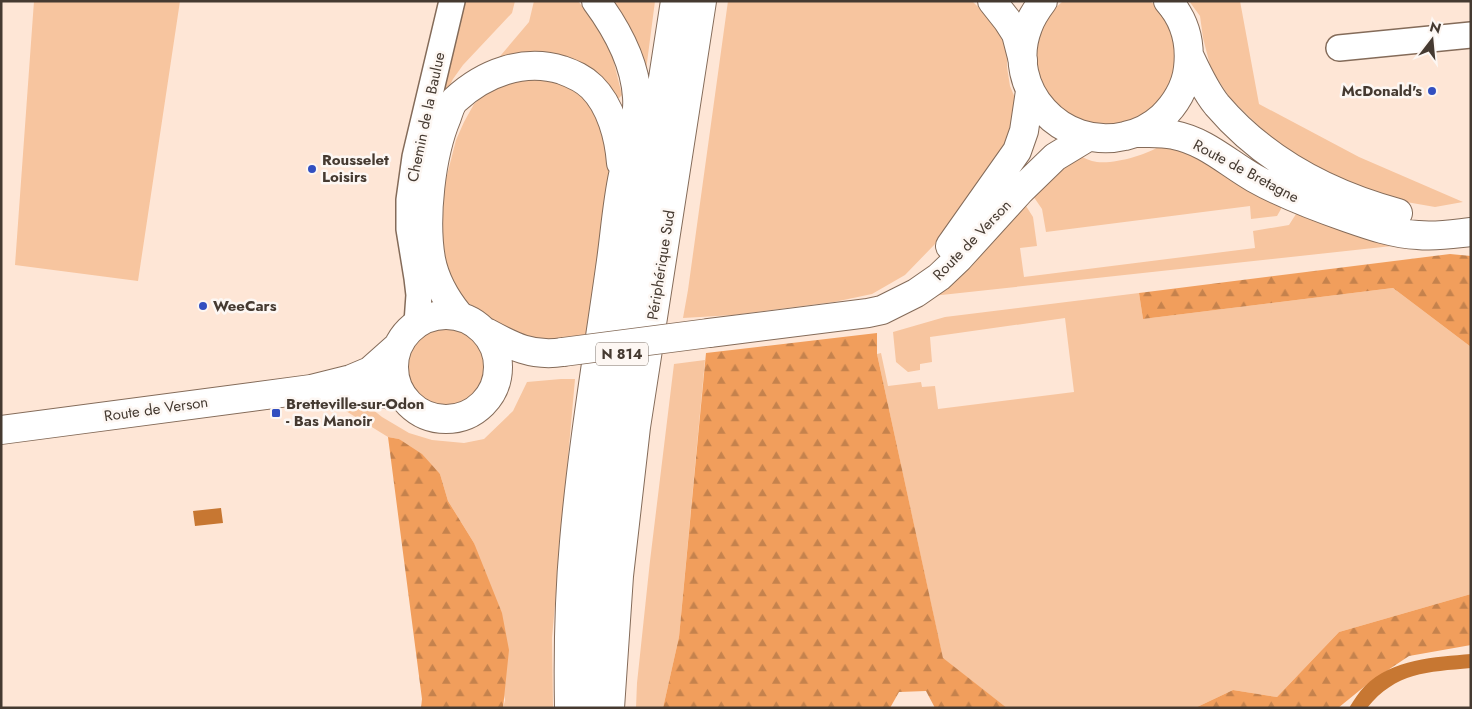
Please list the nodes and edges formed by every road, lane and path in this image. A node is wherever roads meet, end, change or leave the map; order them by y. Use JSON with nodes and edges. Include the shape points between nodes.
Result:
{"nodes":[{"id":1,"x":452,"y":1,"type":"edge"},
{"id":2,"x":596,"y":1,"type":"edge"},
{"id":3,"x":674,"y":1,"type":"edge"},
{"id":4,"x":702,"y":1,"type":"edge"},
{"id":5,"x":992,"y":1,"type":"edge"},
{"id":6,"x":1043,"y":1,"type":"edge"},
{"id":7,"x":1170,"y":4,"type":"edge"},
{"id":8,"x":1471,"y":35,"type":"edge"},
{"id":9,"x":1339,"y":48,"type":"dead end"},
{"id":10,"x":1189,"y":55,"type":"junction"},
{"id":11,"x":1023,"y":61,"type":"junction"},
{"id":12,"x":1030,"y":90,"type":"junction"},
{"id":13,"x":1136,"y":133,"type":"junction"},
{"id":14,"x":1088,"y":137,"type":"junction"},
{"id":15,"x":622,"y":177,"type":"junction"},
{"id":16,"x":1471,"y":217,"type":"edge"},
{"id":17,"x":1471,"y":232,"type":"edge"},
{"id":18,"x":459,"y":316,"type":"junction"},
{"id":19,"x":842,"y":316,"type":"junction"},
{"id":20,"x":417,"y":323,"type":"junction"},
{"id":21,"x":486,"y":332,"type":"junction"},
{"id":22,"x":398,"y":346,"type":"junction"},
{"id":23,"x":560,"y":353,"type":"junction"},
{"id":24,"x":497,"y":383,"type":"junction"},
{"id":25,"x":311,"y":389,"type":"junction"},
{"id":26,"x":403,"y":397,"type":"junction"},
{"id":27,"x":1,"y":430,"type":"edge"},
{"id":28,"x":568,"y":708,"type":"edge"},
{"id":29,"x":586,"y":708,"type":"edge"},
{"id":30,"x":610,"y":708,"type":"edge"}],
"edges":[{"from":1,"to":20,"type":"street","name":"Chemin de la Baulue","via":[[415,158],[409,200],[409,229],[419,304]]},
{"from":2,"to":15,"type":"main road","via":[[620,40],[637,96],[637,116]]},
{"from":3,"to":29,"type":"main road","name":"Périphérique Sud","number":"N 814","via":[[610,444],[593,588]]},
{"from":4,"to":30,"type":"main road","name":"Périphérique Sud","number":"N 814","via":[[636,427],[619,576]]},
{"from":5,"to":11,"type":"main road","via":[[1016,34]]},
{"from":6,"to":11,"type":"main road","via":[[1027,28]]},
{"from":7,"to":10,"type":"main road","via":[[1188,38]]},
{"from":8,"to":9,"type":"street"},
{"from":10,"to":13,"type":"main road","via":[[1187,75],[1177,99],[1154,124]]},
{"from":10,"to":16,"type":"main road","name":"Route de Bretagne","via":[[1216,104],[1266,152],[1295,171],[1368,205],[1399,214],[1451,219]]},
{"from":11,"to":12,"type":"main road"},
{"from":12,"to":14,"type":"main road","via":[[1054,121]]},
{"from":12,"to":19,"type":"main road","name":"Route de Verson","via":[[1017,151],[945,252],[902,288]]},
{"from":13,"to":14,"type":"main road","via":[[1113,139]]},
{"from":13,"to":17,"type":"main road","name":"Route de Bretagne","via":[[1186,138],[1294,198],[1368,225],[1417,235]]},
{"from":14,"to":19,"type":"main road","name":"Route de Verson","via":[[1055,158],[939,277],[882,310]]},
{"from":15,"to":18,"type":"main road","via":[[619,144],[604,104],[592,87],[577,75],[531,65],[511,67],[472,87],[453,102],[438,142],[429,235],[437,280]]},
{"from":15,"to":28,"type":"main road","via":[[580,480],[568,651]]},
{"from":18,"to":20,"type":"main road","via":[[430,316]]},
{"from":18,"to":21,"type":"main road"},
{"from":19,"to":23,"type":"main road","name":"Route de Verson","bridge":true},
{"from":20,"to":22,"type":"main road","via":[[405,333]]},
{"from":21,"to":23,"type":"main road","name":"Route de Verson","via":[[516,348],[536,353]]},
{"from":21,"to":24,"type":"main road","via":[[495,347],[499,365]]},
{"from":22,"to":25,"type":"main road","name":"Route de Verson","via":[[370,371]]},
{"from":22,"to":26,"type":"main road","via":[[394,364],[396,381]]},
{"from":23,"to":24,"type":"main road","name":"Route de Verson","via":[[516,370]]},
{"from":24,"to":26,"type":"main road","via":[[488,400],[473,412],[454,419],[435,418],[417,411]]},
{"from":25,"to":26,"type":"main road","name":"Route de Verson"},
{"from":25,"to":27,"type":"main road","name":"Route de Verson"}]}
